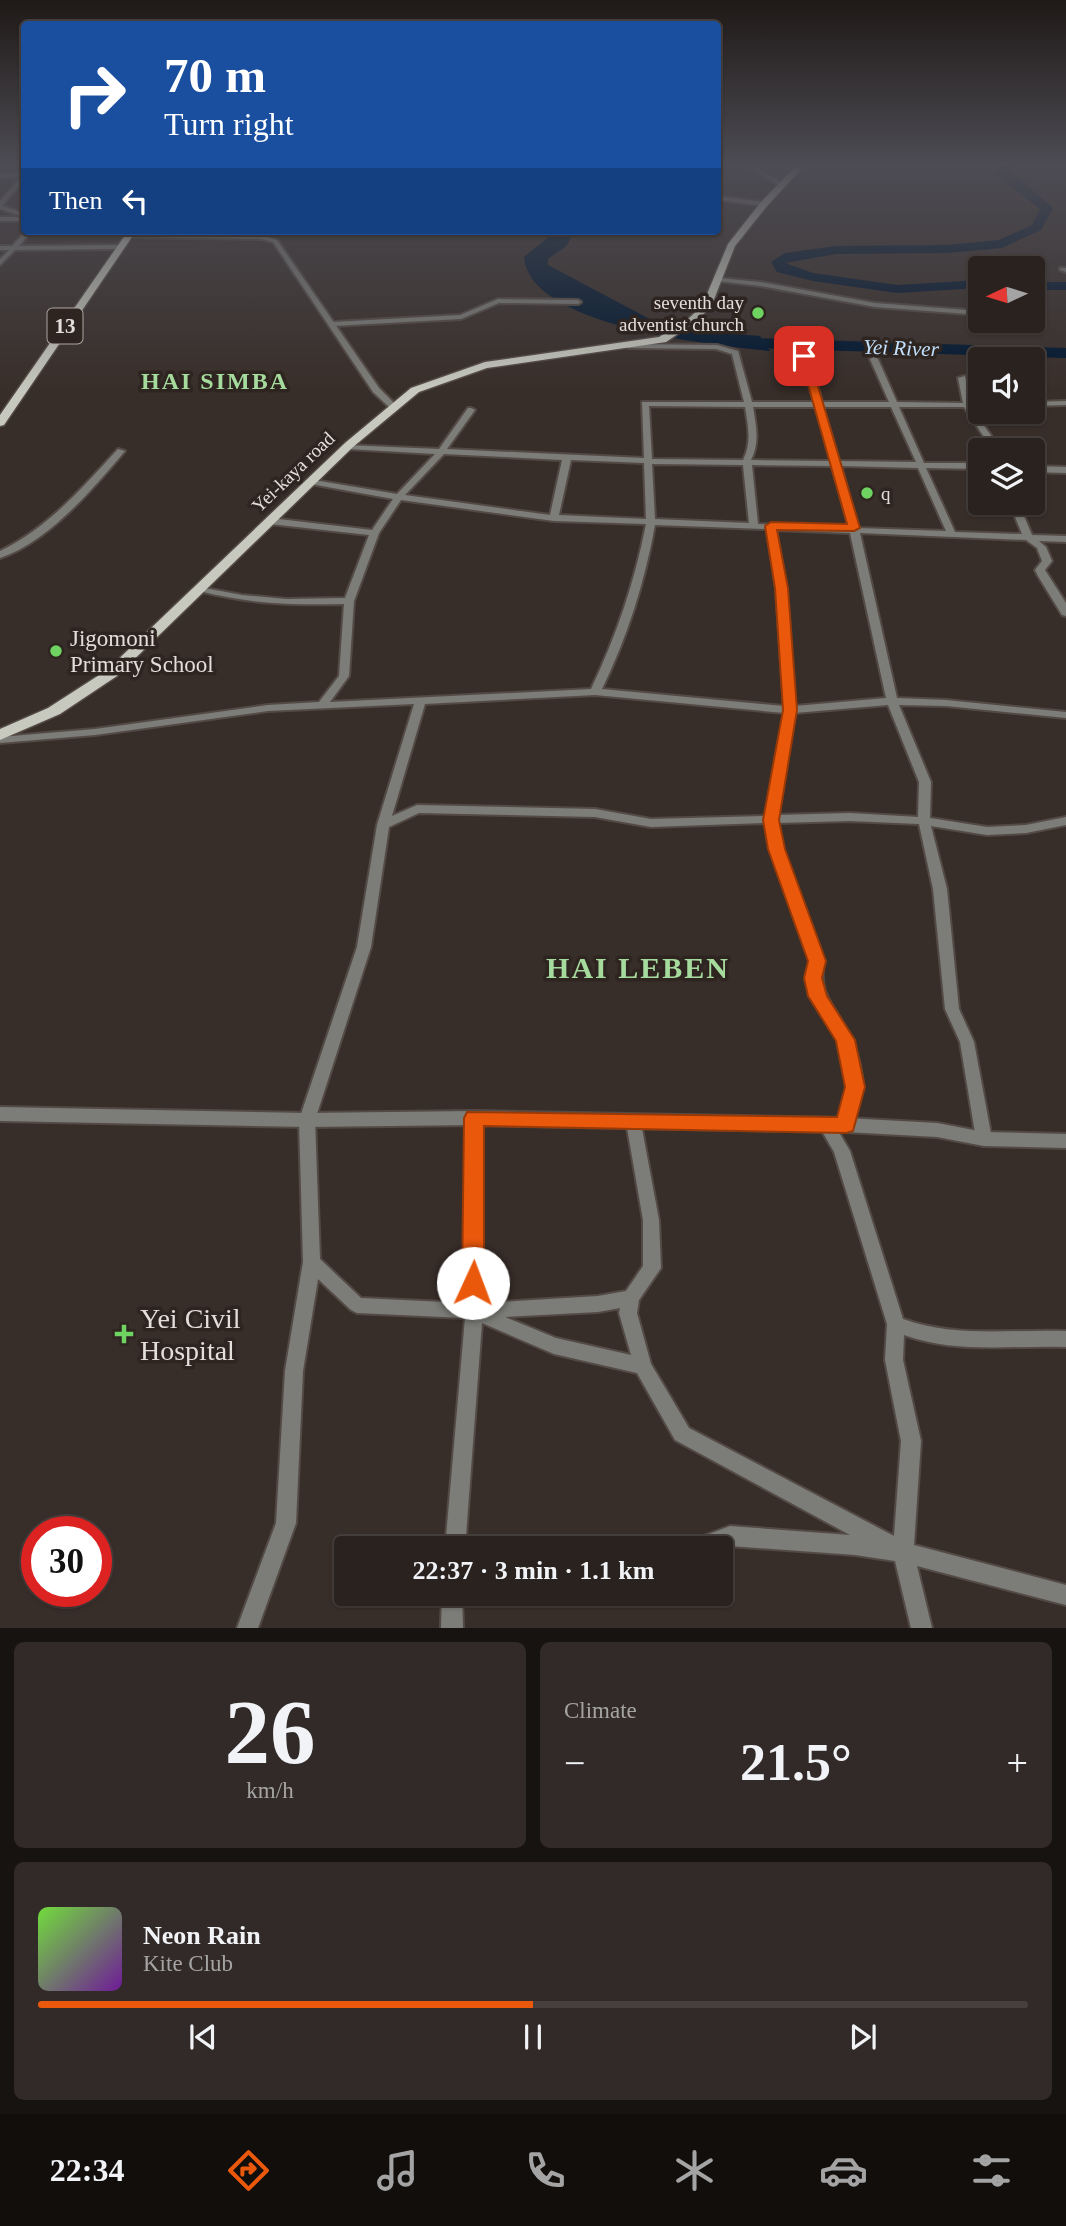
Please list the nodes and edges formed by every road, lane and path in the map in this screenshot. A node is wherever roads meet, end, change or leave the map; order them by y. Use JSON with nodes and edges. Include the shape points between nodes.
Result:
{"nodes":[{"id":1,"x":21,"y":240,"type":"edge"},
{"id":2,"x":126,"y":240,"type":"edge"},
{"id":3,"x":269,"y":240,"type":"edge"},
{"id":4,"x":736,"y":240,"type":"edge"},
{"id":5,"x":120,"y":247,"type":"junction"},
{"id":6,"x":0,"y":248,"type":"edge"},
{"id":7,"x":14,"y":248,"type":"junction"},
{"id":8,"x":0,"y":263,"type":"edge"},
{"id":9,"x":719,"y":280,"type":"junction"},
{"id":10,"x":578,"y":302,"type":"dead end"},
{"id":11,"x":968,"y":312,"type":"edge"},
{"id":12,"x":333,"y":324,"type":"junction"},
{"id":13,"x":628,"y":346,"type":"junction"},
{"id":14,"x":804,"y":356,"type":"dead end"},
{"id":15,"x":874,"y":359,"type":"dead end"},
{"id":16,"x":962,"y":378,"type":"dead end"},
{"id":17,"x":748,"y":403,"type":"junction"},
{"id":18,"x":820,"y":403,"type":"junction"},
{"id":19,"x":1066,"y":403,"type":"edge"},
{"id":20,"x":1045,"y":404,"type":"edge"},
{"id":21,"x":895,"y":405,"type":"junction"},
{"id":22,"x":968,"y":405,"type":"joint"},
{"id":23,"x":393,"y":406,"type":"junction"},
{"id":24,"x":5,"y":409,"type":"edge"},
{"id":25,"x":471,"y":410,"type":"dead end"},
{"id":26,"x":0,"y":423,"type":"edge"},
{"id":27,"x":348,"y":447,"type":"junction"},
{"id":28,"x":121,"y":451,"type":"dead end"},
{"id":29,"x":440,"y":453,"type":"junction"},
{"id":30,"x":567,"y":457,"type":"junction"},
{"id":31,"x":747,"y":460,"type":"junction"},
{"id":32,"x":648,"y":461,"type":"junction"},
{"id":33,"x":835,"y":463,"type":"junction"},
{"id":34,"x":918,"y":463,"type":"junction"},
{"id":35,"x":968,"y":465,"type":"edge"},
{"id":36,"x":1045,"y":469,"type":"edge"},
{"id":37,"x":1066,"y":470,"type":"edge"},
{"id":38,"x":311,"y":481,"type":"junction"},
{"id":39,"x":399,"y":497,"type":"junction"},
{"id":40,"x":1019,"y":515,"type":"edge"},
{"id":41,"x":554,"y":518,"type":"junction"},
{"id":42,"x":270,"y":521,"type":"junction"},
{"id":43,"x":651,"y":521,"type":"junction"},
{"id":44,"x":771,"y":526,"type":"junction"},
{"id":45,"x":754,"y":527,"type":"junction"},
{"id":46,"x":854,"y":528,"type":"junction"},
{"id":47,"x":374,"y":533,"type":"junction"},
{"id":48,"x":951,"y":535,"type":"junction"},
{"id":49,"x":1028,"y":537,"type":"junction"},
{"id":50,"x":1066,"y":539,"type":"edge"},
{"id":51,"x":0,"y":555,"type":"edge"},
{"id":52,"x":202,"y":589,"type":"junction"},
{"id":53,"x":349,"y":601,"type":"junction"},
{"id":54,"x":1066,"y":612,"type":"edge"},
{"id":55,"x":594,"y":692,"type":"junction"},
{"id":56,"x":420,"y":701,"type":"junction"},
{"id":57,"x":892,"y":701,"type":"junction"},
{"id":58,"x":323,"y":704,"type":"junction"},
{"id":59,"x":790,"y":710,"type":"junction"},
{"id":60,"x":1066,"y":715,"type":"edge"},
{"id":61,"x":0,"y":737,"type":"edge"},
{"id":62,"x":771,"y":820,"type":"junction"},
{"id":63,"x":924,"y":821,"type":"junction"},
{"id":64,"x":1066,"y":821,"type":"edge"},
{"id":65,"x":383,"y":825,"type":"junction"},
{"id":66,"x":0,"y":1114,"type":"edge"},
{"id":67,"x":474,"y":1118,"type":"junction"},
{"id":68,"x":307,"y":1120,"type":"junction"},
{"id":69,"x":634,"y":1122,"type":"junction"},
{"id":70,"x":837,"y":1126,"type":"junction"},
{"id":71,"x":984,"y":1139,"type":"junction"},
{"id":72,"x":1066,"y":1142,"type":"edge"},
{"id":73,"x":312,"y":1262,"type":"junction"},
{"id":74,"x":631,"y":1298,"type":"junction"},
{"id":75,"x":472,"y":1311,"type":"junction"},
{"id":76,"x":896,"y":1324,"type":"junction"},
{"id":77,"x":1066,"y":1339,"type":"edge"},
{"id":78,"x":643,"y":1366,"type":"junction"},
{"id":79,"x":456,"y":1536,"type":"edge"},
{"id":80,"x":733,"y":1536,"type":"edge"},
{"id":81,"x":903,"y":1552,"type":"junction"},
{"id":82,"x":1066,"y":1595,"type":"edge"},
{"id":83,"x":452,"y":1606,"type":"edge"},
{"id":84,"x":247,"y":1628,"type":"edge"},
{"id":85,"x":452,"y":1628,"type":"edge"},
{"id":86,"x":922,"y":1628,"type":"edge"}],
"edges":[{"from":1,"to":7,"type":"street"},
{"from":2,"to":5,"type":"main road","number":"13"},
{"from":3,"to":12,"type":"street"},
{"from":4,"to":9,"type":"main road"},
{"from":5,"to":7,"type":"street"},
{"from":5,"to":24,"type":"main road","number":"13"},
{"from":6,"to":7,"type":"street"},
{"from":7,"to":8,"type":"street"},
{"from":9,"to":11,"type":"street","via":[[875,305]]},
{"from":9,"to":13,"type":"main road","name":"Yei-kaya road","via":[[706,307],[687,324],[662,340]]},
{"from":10,"to":12,"type":"street","via":[[498,301],[461,317]]},
{"from":12,"to":23,"type":"street","via":[[376,390]]},
{"from":13,"to":17,"type":"street","via":[[686,345],[732,351]]},
{"from":13,"to":23,"type":"main road","name":"Yei-kaya road","via":[[468,369],[422,387]]},
{"from":14,"to":18,"type":"street"},
{"from":15,"to":21,"type":"street"},
{"from":16,"to":22,"type":"street"},
{"from":17,"to":18,"type":"street"},
{"from":17,"to":31,"type":"street","via":[[752,451]]},
{"from":17,"to":32,"type":"street","via":[[645,404]]},
{"from":18,"to":21,"type":"street"},
{"from":18,"to":33,"type":"street"},
{"from":19,"to":20,"type":"street"},
{"from":21,"to":22,"type":"street"},
{"from":21,"to":34,"type":"street"},
{"from":23,"to":27,"type":"main road","name":"Yei-kaya road"},
{"from":24,"to":26,"type":"main road","number":"13"},
{"from":25,"to":29,"type":"street"},
{"from":27,"to":29,"type":"street"},
{"from":27,"to":38,"type":"main road","name":"Yei-kaya road"},
{"from":28,"to":51,"type":"street","via":[[62,514],[23,544]]},
{"from":29,"to":30,"type":"street"},
{"from":29,"to":39,"type":"street"},
{"from":30,"to":32,"type":"street"},
{"from":30,"to":41,"type":"street"},
{"from":31,"to":32,"type":"street"},
{"from":31,"to":33,"type":"street"},
{"from":31,"to":45,"type":"street"},
{"from":32,"to":43,"type":"street"},
{"from":33,"to":34,"type":"street"},
{"from":33,"to":46,"type":"street"},
{"from":34,"to":35,"type":"street"},
{"from":34,"to":48,"type":"street"},
{"from":36,"to":37,"type":"street"},
{"from":38,"to":39,"type":"street"},
{"from":38,"to":42,"type":"main road","name":"Yei-kaya road"},
{"from":39,"to":41,"type":"street"},
{"from":39,"to":47,"type":"street"},
{"from":40,"to":49,"type":"street"},
{"from":41,"to":43,"type":"street"},
{"from":42,"to":47,"type":"street"},
{"from":42,"to":52,"type":"main road","name":"Yei-kaya road"},
{"from":43,"to":45,"type":"street"},
{"from":43,"to":55,"type":"street","via":[[644,559],[612,657]]},
{"from":44,"to":45,"type":"street"},
{"from":44,"to":46,"type":"street"},
{"from":44,"to":59,"type":"street","via":[[781,588]]},
{"from":46,"to":48,"type":"street"},
{"from":46,"to":57,"type":"street"},
{"from":47,"to":53,"type":"street"},
{"from":48,"to":49,"type":"street"},
{"from":49,"to":50,"type":"street"},
{"from":49,"to":54,"type":"street","via":[[1041,547],[1047,561],[1040,570]]},
{"from":52,"to":53,"type":"street","via":[[275,601]]},
{"from":52,"to":61,"type":"main road","name":"Yei-kaya road","via":[[84,694]]},
{"from":53,"to":58,"type":"street","via":[[344,676]]},
{"from":55,"to":56,"type":"street"},
{"from":55,"to":59,"type":"street"},
{"from":56,"to":58,"type":"street"},
{"from":56,"to":65,"type":"street"},
{"from":57,"to":59,"type":"street"},
{"from":57,"to":60,"type":"street"},
{"from":57,"to":63,"type":"street","via":[[925,782]]},
{"from":58,"to":61,"type":"street","via":[[95,732]]},
{"from":59,"to":62,"type":"street"},
{"from":62,"to":63,"type":"street","via":[[850,817]]},
{"from":62,"to":65,"type":"street","via":[[651,823],[595,813],[417,809]]},
{"from":62,"to":70,"type":"street","via":[[776,849],[817,961],[813,978],[818,996],[845,1040],[855,1087]]},
{"from":63,"to":64,"type":"street","via":[[987,831]]},
{"from":63,"to":71,"type":"street","via":[[940,890],[952,1009],[967,1042]]},
{"from":65,"to":68,"type":"street","via":[[364,947]]},
{"from":66,"to":68,"type":"street"},
{"from":67,"to":68,"type":"street"},
{"from":67,"to":69,"type":"street"},
{"from":67,"to":75,"type":"street"},
{"from":68,"to":73,"type":"street"},
{"from":69,"to":70,"type":"street"},
{"from":69,"to":74,"type":"street","via":[[651,1220],[652,1268]]},
{"from":70,"to":71,"type":"street","via":[[937,1130]]},
{"from":70,"to":76,"type":"street"},
{"from":71,"to":72,"type":"street"},
{"from":73,"to":75,"type":"street","via":[[357,1305]]},
{"from":73,"to":84,"type":"street","via":[[294,1371],[286,1523]]},
{"from":74,"to":75,"type":"street"},
{"from":74,"to":78,"type":"street","via":[[628,1313]]},
{"from":75,"to":78,"type":"street","via":[[554,1346]]},
{"from":75,"to":79,"type":"street"},
{"from":76,"to":77,"type":"street","via":[[912,1332],[952,1339]]},
{"from":76,"to":81,"type":"street","via":[[894,1360],[911,1441]]},
{"from":78,"to":81,"type":"street","via":[[682,1434]]},
{"from":80,"to":81,"type":"street"},
{"from":81,"to":82,"type":"street"},
{"from":81,"to":86,"type":"street"},
{"from":83,"to":85,"type":"street"}]}
